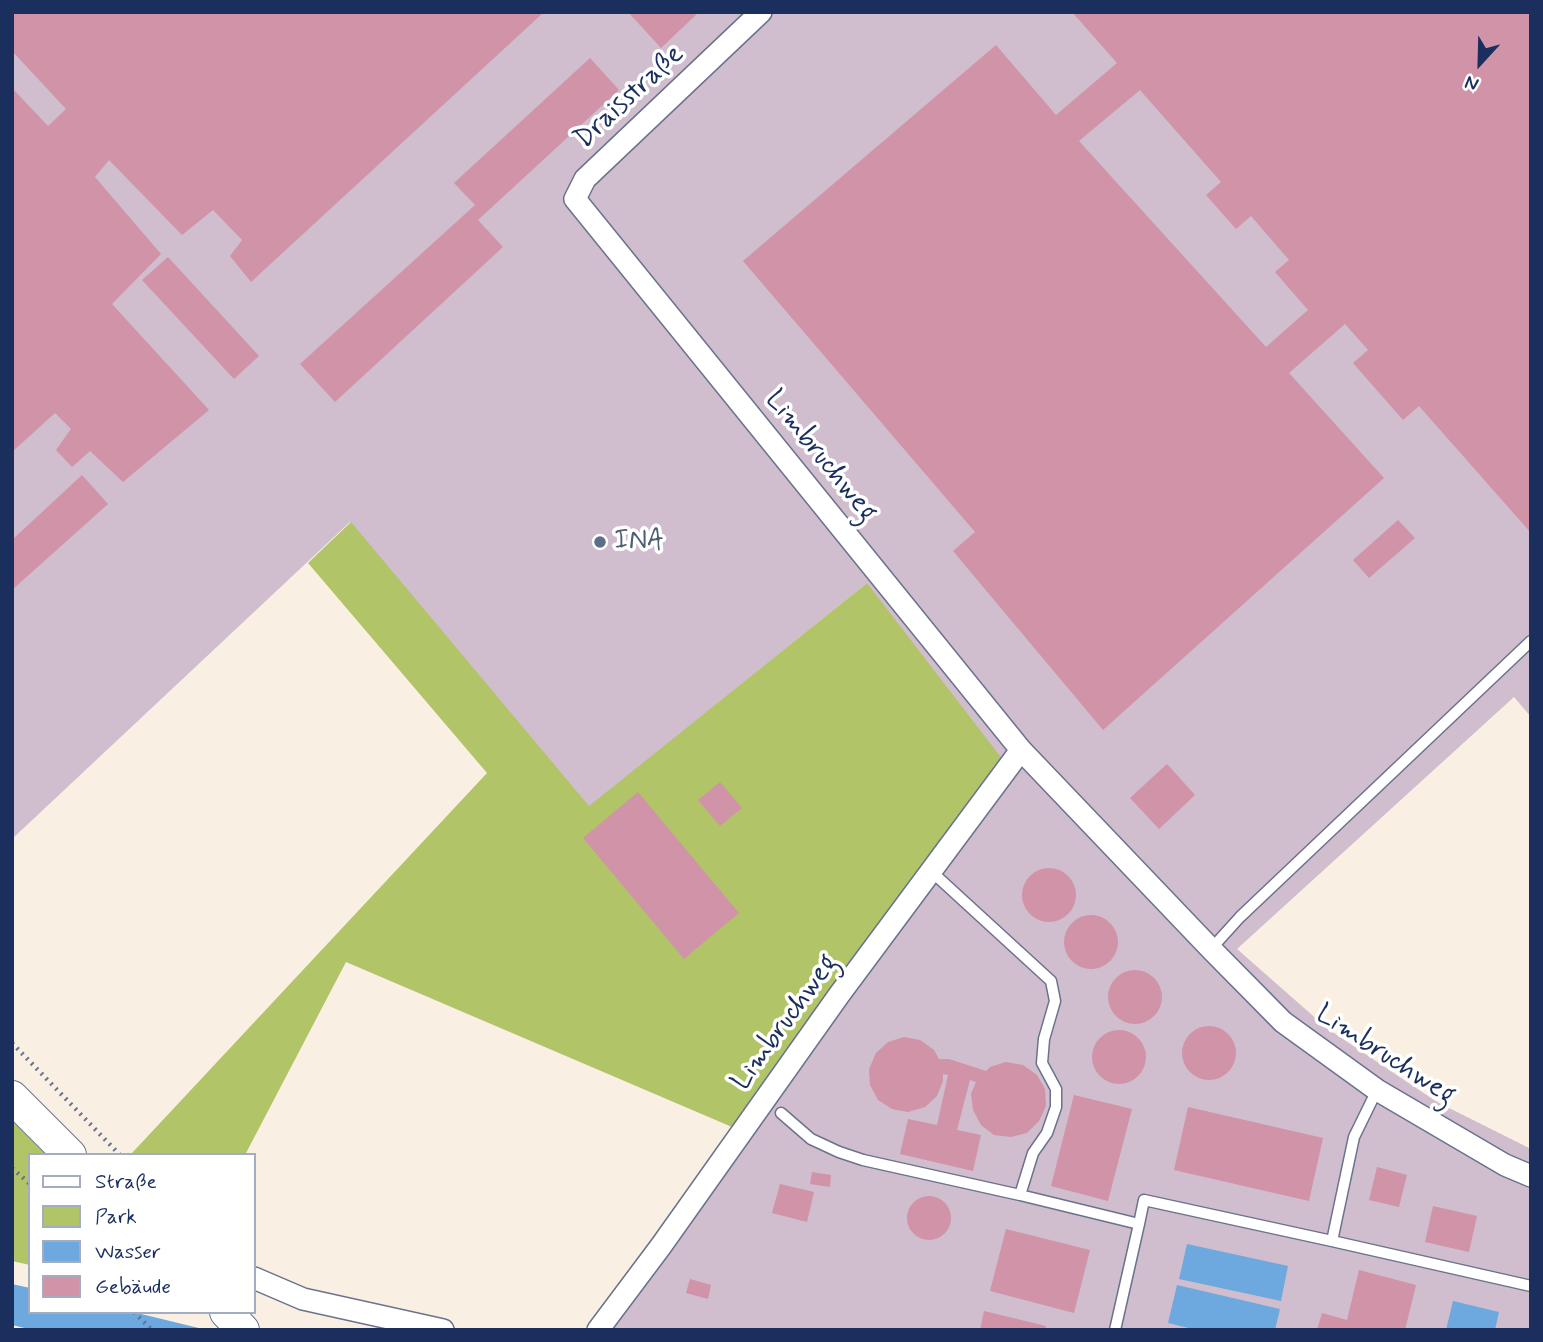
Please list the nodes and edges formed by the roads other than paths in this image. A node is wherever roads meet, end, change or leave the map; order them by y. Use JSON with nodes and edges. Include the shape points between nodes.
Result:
{"nodes":[{"id":1,"x":761,"y":12,"type":"edge"},
{"id":2,"x":575,"y":199,"type":"joint"},
{"id":3,"x":1531,"y":641,"type":"edge"},
{"id":4,"x":1021,"y":750,"type":"junction"},
{"id":5,"x":932,"y":872,"type":"junction"},
{"id":6,"x":1211,"y":949,"type":"junction"},
{"id":7,"x":1377,"y":1090,"type":"junction"},
{"id":8,"x":12,"y":1097,"type":"edge"},
{"id":9,"x":782,"y":1113,"type":"dead end"},
{"id":10,"x":68,"y":1153,"type":"edge"},
{"id":11,"x":1531,"y":1176,"type":"edge"},
{"id":12,"x":1020,"y":1195,"type":"junction"},
{"id":13,"x":1139,"y":1224,"type":"junction"},
{"id":14,"x":1332,"y":1241,"type":"junction"},
{"id":15,"x":256,"y":1279,"type":"edge"},
{"id":16,"x":1531,"y":1286,"type":"edge"},
{"id":17,"x":228,"y":1314,"type":"edge"},
{"id":18,"x":243,"y":1330,"type":"edge"},
{"id":19,"x":443,"y":1330,"type":"edge"},
{"id":20,"x":598,"y":1330,"type":"edge"},
{"id":21,"x":1115,"y":1330,"type":"edge"}],
"edges":[{"from":1,"to":2,"type":"street","name":"Draisstraße","via":[[585,179]]},
{"from":2,"to":4,"type":"street","name":"Limbruchweg"},
{"from":3,"to":6,"type":"lane"},
{"from":4,"to":5,"type":"street","name":"Limbruchweg"},
{"from":4,"to":6,"type":"street","name":"Limbruchweg"},
{"from":5,"to":12,"type":"lane","via":[[1051,981],[1055,1001],[1042,1063],[1056,1089],[1056,1107],[1047,1133],[1033,1153]]},
{"from":5,"to":20,"type":"street","name":"Limbruchweg"},
{"from":6,"to":7,"type":"street","name":"Limbruchweg","via":[[1283,1022]]},
{"from":7,"to":11,"type":"street","name":"Limbruchweg"},
{"from":7,"to":14,"type":"lane","via":[[1354,1137]]},
{"from":8,"to":10,"type":"main road"},
{"from":9,"to":12,"type":"lane","via":[[811,1139],[839,1152]]},
{"from":12,"to":13,"type":"lane"},
{"from":13,"to":14,"type":"lane","via":[[1144,1200]]},
{"from":13,"to":21,"type":"lane"},
{"from":14,"to":16,"type":"lane"},
{"from":15,"to":19,"type":"street","via":[[303,1298]]},
{"from":17,"to":18,"type":"main road"}]}
